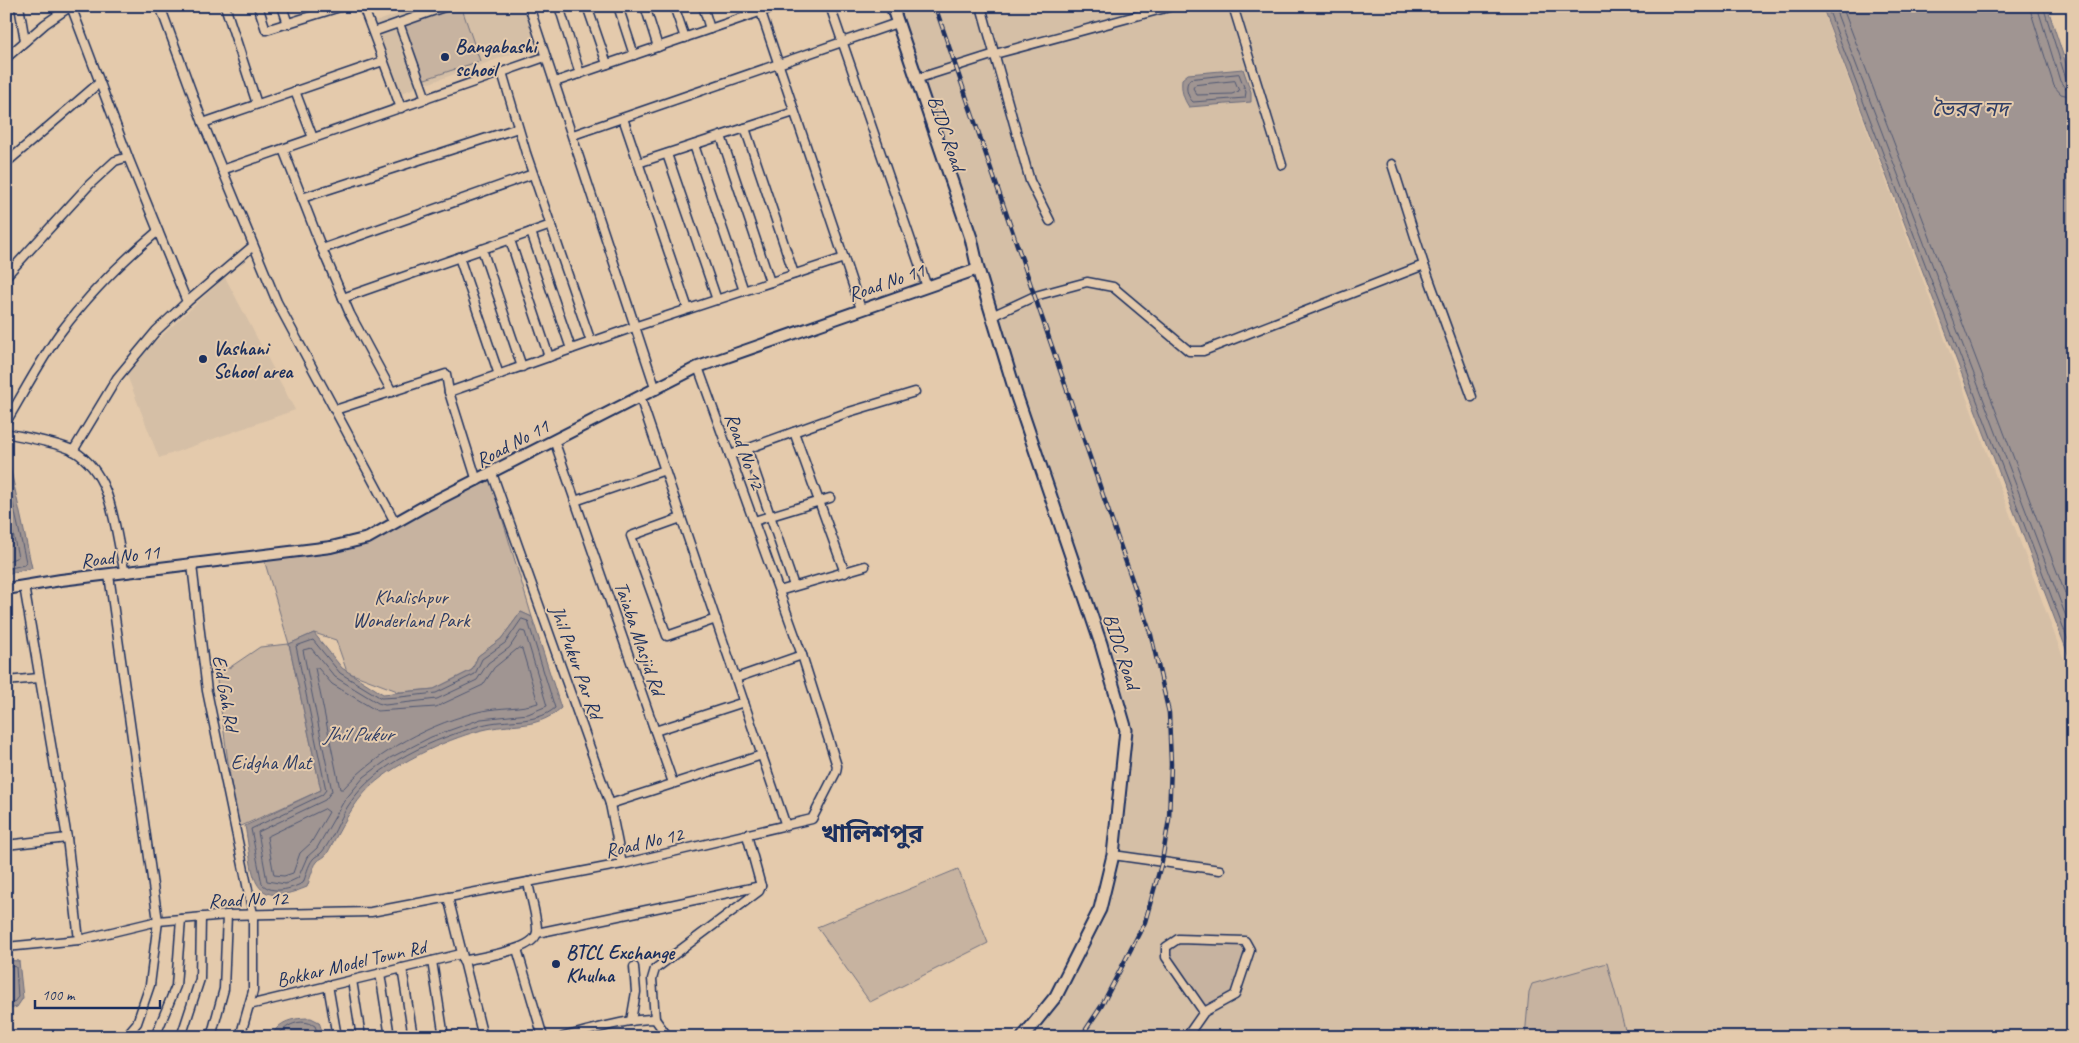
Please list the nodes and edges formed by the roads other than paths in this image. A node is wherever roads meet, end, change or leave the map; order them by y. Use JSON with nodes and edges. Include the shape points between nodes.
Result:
{"nodes":[{"id":1,"x":19,"y":6,"type":"edge"},
{"id":2,"x":71,"y":6,"type":"edge"},
{"id":3,"x":160,"y":6,"type":"edge"},
{"id":4,"x":225,"y":6,"type":"edge"},
{"id":5,"x":258,"y":6,"type":"edge"},
{"id":6,"x":282,"y":6,"type":"edge"},
{"id":7,"x":343,"y":6,"type":"edge"},
{"id":8,"x":363,"y":6,"type":"edge"},
{"id":9,"x":419,"y":6,"type":"edge"},
{"id":10,"x":447,"y":6,"type":"edge"},
{"id":11,"x":529,"y":6,"type":"edge"},
{"id":12,"x":559,"y":6,"type":"edge"},
{"id":13,"x":588,"y":6,"type":"edge"},
{"id":14,"x":618,"y":6,"type":"edge"},
{"id":15,"x":645,"y":6,"type":"edge"},
{"id":16,"x":674,"y":6,"type":"edge"},
{"id":17,"x":703,"y":6,"type":"edge"},
{"id":18,"x":777,"y":6,"type":"edge"},
{"id":19,"x":830,"y":6,"type":"edge"},
{"id":20,"x":885,"y":6,"type":"edge"},
{"id":21,"x":892,"y":6,"type":"edge"},
{"id":22,"x":981,"y":6,"type":"edge"},
{"id":23,"x":1173,"y":6,"type":"edge"},
{"id":24,"x":1232,"y":6,"type":"edge"},
{"id":25,"x":333,"y":8,"type":"edge"},
{"id":26,"x":761,"y":12,"type":"junction"},
{"id":27,"x":422,"y":15,"type":"junction"},
{"id":28,"x":399,"y":23,"type":"junction"},
{"id":29,"x":288,"y":24,"type":"junction"},
{"id":30,"x":894,"y":24,"type":"junction"},
{"id":31,"x":710,"y":29,"type":"junction"},
{"id":32,"x":372,"y":32,"type":"junction"},
{"id":33,"x":685,"y":38,"type":"junction"},
{"id":34,"x":26,"y":41,"type":"junction"},
{"id":35,"x":841,"y":42,"type":"junction"},
{"id":36,"x":658,"y":47,"type":"junction"},
{"id":37,"x":995,"y":54,"type":"junction"},
{"id":38,"x":634,"y":55,"type":"junction"},
{"id":39,"x":545,"y":57,"type":"junction"},
{"id":40,"x":6,"y":58,"type":"edge"},
{"id":41,"x":383,"y":61,"type":"junction"},
{"id":42,"x":607,"y":64,"type":"junction"},
{"id":43,"x":778,"y":65,"type":"junction"},
{"id":44,"x":502,"y":72,"type":"junction"},
{"id":45,"x":580,"y":74,"type":"junction"},
{"id":46,"x":916,"y":78,"type":"junction"},
{"id":47,"x":555,"y":82,"type":"junction"},
{"id":48,"x":99,"y":83,"type":"junction"},
{"id":49,"x":294,"y":91,"type":"junction"},
{"id":50,"x":426,"y":99,"type":"junction"},
{"id":51,"x":256,"y":104,"type":"junction"},
{"id":52,"x":401,"y":108,"type":"junction"},
{"id":53,"x":794,"y":112,"type":"junction"},
{"id":54,"x":624,"y":121,"type":"dead end"},
{"id":55,"x":203,"y":123,"type":"junction"},
{"id":56,"x":518,"y":128,"type":"junction"},
{"id":57,"x":745,"y":128,"type":"junction"},
{"id":58,"x":573,"y":134,"type":"junction"},
{"id":59,"x":721,"y":136,"type":"junction"},
{"id":60,"x":313,"y":138,"type":"junction"},
{"id":61,"x":694,"y":145,"type":"junction"},
{"id":62,"x":283,"y":149,"type":"junction"},
{"id":63,"x":667,"y":154,"type":"junction"},
{"id":64,"x":128,"y":157,"type":"junction"},
{"id":65,"x":6,"y":163,"type":"edge"},
{"id":66,"x":638,"y":163,"type":"junction"},
{"id":67,"x":1392,"y":164,"type":"dead end"},
{"id":68,"x":1282,"y":165,"type":"dead end"},
{"id":69,"x":222,"y":170,"type":"junction"},
{"id":70,"x":533,"y":174,"type":"junction"},
{"id":71,"x":302,"y":198,"type":"junction"},
{"id":72,"x":1050,"y":220,"type":"dead end"},
{"id":73,"x":551,"y":225,"type":"junction"},
{"id":74,"x":158,"y":231,"type":"junction"},
{"id":75,"x":531,"y":232,"type":"junction"},
{"id":76,"x":510,"y":240,"type":"junction"},
{"id":77,"x":253,"y":246,"type":"junction"},
{"id":78,"x":322,"y":249,"type":"junction"},
{"id":79,"x":482,"y":249,"type":"junction"},
{"id":80,"x":459,"y":257,"type":"junction"},
{"id":81,"x":844,"y":258,"type":"junction"},
{"id":82,"x":1424,"y":266,"type":"junction"},
{"id":83,"x":978,"y":269,"type":"junction"},
{"id":84,"x":794,"y":274,"type":"junction"},
{"id":85,"x":6,"y":276,"type":"edge"},
{"id":86,"x":770,"y":282,"type":"junction"},
{"id":87,"x":927,"y":287,"type":"junction"},
{"id":88,"x":744,"y":291,"type":"junction"},
{"id":89,"x":343,"y":298,"type":"junction"},
{"id":90,"x":717,"y":300,"type":"junction"},
{"id":91,"x":187,"y":302,"type":"junction"},
{"id":92,"x":688,"y":309,"type":"junction"},
{"id":93,"x":861,"y":309,"type":"junction"},
{"id":94,"x":994,"y":315,"type":"junction"},
{"id":95,"x":634,"y":327,"type":"junction"},
{"id":96,"x":591,"y":342,"type":"junction"},
{"id":97,"x":571,"y":349,"type":"junction"},
{"id":98,"x":549,"y":357,"type":"junction"},
{"id":99,"x":522,"y":367,"type":"junction"},
{"id":100,"x":698,"y":367,"type":"junction"},
{"id":101,"x":500,"y":375,"type":"junction"},
{"id":102,"x":656,"y":390,"type":"junction"},
{"id":103,"x":392,"y":392,"type":"junction"},
{"id":104,"x":449,"y":392,"type":"junction"},
{"id":105,"x":915,"y":392,"type":"dead end"},
{"id":106,"x":640,"y":397,"type":"junction"},
{"id":107,"x":1472,"y":397,"type":"dead end"},
{"id":108,"x":335,"y":410,"type":"junction"},
{"id":109,"x":6,"y":422,"type":"edge"},
{"id":110,"x":794,"y":432,"type":"junction"},
{"id":111,"x":6,"y":433,"type":"edge"},
{"id":112,"x":554,"y":440,"type":"junction"},
{"id":113,"x":747,"y":448,"type":"junction"},
{"id":114,"x":73,"y":451,"type":"junction"},
{"id":115,"x":730,"y":455,"type":"junction"},
{"id":116,"x":665,"y":470,"type":"junction"},
{"id":117,"x":492,"y":473,"type":"junction"},
{"id":118,"x":477,"y":481,"type":"junction"},
{"id":119,"x":830,"y":498,"type":"dead end"},
{"id":120,"x":575,"y":501,"type":"junction"},
{"id":121,"x":820,"y":501,"type":"junction"},
{"id":122,"x":770,"y":516,"type":"junction"},
{"id":123,"x":681,"y":518,"type":"junction"},
{"id":124,"x":754,"y":521,"type":"junction"},
{"id":125,"x":396,"y":522,"type":"junction"},
{"id":126,"x":192,"y":565,"type":"junction"},
{"id":127,"x":865,"y":566,"type":"dead end"},
{"id":128,"x":125,"y":573,"type":"junction"},
{"id":129,"x":844,"y":573,"type":"junction"},
{"id":130,"x":109,"y":575,"type":"junction"},
{"id":131,"x":24,"y":586,"type":"junction"},
{"id":132,"x":794,"y":586,"type":"junction"},
{"id":133,"x":6,"y":589,"type":"edge"},
{"id":134,"x":778,"y":591,"type":"junction"},
{"id":135,"x":716,"y":619,"type":"junction"},
{"id":136,"x":802,"y":655,"type":"junction"},
{"id":137,"x":39,"y":678,"type":"junction"},
{"id":138,"x":736,"y":678,"type":"junction"},
{"id":139,"x":6,"y":682,"type":"edge"},
{"id":140,"x":744,"y":702,"type":"junction"},
{"id":141,"x":655,"y":731,"type":"junction"},
{"id":142,"x":762,"y":755,"type":"junction"},
{"id":143,"x":673,"y":783,"type":"junction"},
{"id":144,"x":610,"y":804,"type":"junction"},
{"id":145,"x":786,"y":826,"type":"junction"},
{"id":146,"x":747,"y":835,"type":"junction"},
{"id":147,"x":67,"y":838,"type":"junction"},
{"id":148,"x":6,"y":845,"type":"edge"},
{"id":149,"x":1114,"y":855,"type":"junction"},
{"id":150,"x":622,"y":864,"type":"junction"},
{"id":151,"x":1220,"y":870,"type":"dead end"},
{"id":152,"x":528,"y":882,"type":"junction"},
{"id":153,"x":761,"y":886,"type":"junction"},
{"id":154,"x":448,"y":897,"type":"junction"},
{"id":155,"x":227,"y":914,"type":"junction"},
{"id":156,"x":253,"y":914,"type":"junction"},
{"id":157,"x":201,"y":917,"type":"junction"},
{"id":158,"x":181,"y":919,"type":"junction"},
{"id":159,"x":158,"y":921,"type":"junction"},
{"id":160,"x":537,"y":933,"type":"junction"},
{"id":161,"x":78,"y":940,"type":"junction"},
{"id":162,"x":6,"y":947,"type":"edge"},
{"id":163,"x":517,"y":949,"type":"junction"},
{"id":164,"x":462,"y":957,"type":"junction"},
{"id":165,"x":432,"y":961,"type":"junction"},
{"id":166,"x":634,"y":967,"type":"dead end"},
{"id":167,"x":402,"y":968,"type":"junction"},
{"id":168,"x":380,"y":973,"type":"junction"},
{"id":169,"x":352,"y":980,"type":"junction"},
{"id":170,"x":328,"y":986,"type":"junction"},
{"id":171,"x":249,"y":1005,"type":"junction"},
{"id":172,"x":1204,"y":1012,"type":"junction"},
{"id":173,"x":655,"y":1019,"type":"junction"},
{"id":174,"x":631,"y":1021,"type":"junction"},
{"id":175,"x":125,"y":1037,"type":"edge"},
{"id":176,"x":154,"y":1037,"type":"edge"},
{"id":177,"x":180,"y":1037,"type":"edge"},
{"id":178,"x":212,"y":1037,"type":"edge"},
{"id":179,"x":240,"y":1037,"type":"edge"},
{"id":180,"x":337,"y":1037,"type":"edge"},
{"id":181,"x":361,"y":1037,"type":"edge"},
{"id":182,"x":390,"y":1037,"type":"edge"},
{"id":183,"x":413,"y":1037,"type":"edge"},
{"id":184,"x":444,"y":1037,"type":"edge"},
{"id":185,"x":483,"y":1037,"type":"edge"},
{"id":186,"x":544,"y":1037,"type":"edge"},
{"id":187,"x":562,"y":1037,"type":"edge"},
{"id":188,"x":668,"y":1037,"type":"edge"},
{"id":189,"x":1023,"y":1037,"type":"edge"},
{"id":190,"x":1183,"y":1037,"type":"edge"}],
"edges":[{"from":1,"to":34,"type":"street"},
{"from":2,"to":34,"type":"street"},
{"from":2,"to":48,"type":"street"},
{"from":3,"to":55,"type":"street"},
{"from":4,"to":51,"type":"street"},
{"from":5,"to":29,"type":"street","via":[[266,30]]},
{"from":6,"to":29,"type":"street"},
{"from":7,"to":25,"type":"street"},
{"from":8,"to":32,"type":"street"},
{"from":9,"to":27,"type":"street"},
{"from":10,"to":27,"type":"street"},
{"from":11,"to":39,"type":"street"},
{"from":12,"to":45,"type":"street"},
{"from":13,"to":42,"type":"street"},
{"from":14,"to":38,"type":"street"},
{"from":15,"to":36,"type":"street"},
{"from":16,"to":33,"type":"street"},
{"from":17,"to":31,"type":"street"},
{"from":18,"to":26,"type":"street"},
{"from":19,"to":35,"type":"street"},
{"from":20,"to":30,"type":"main road","name":"BIDC Road"},
{"from":21,"to":30,"type":"main road","name":"BIDC Road"},
{"from":22,"to":37,"type":"street"},
{"from":23,"to":37,"type":"street"},
{"from":24,"to":68,"type":"street"},
{"from":25,"to":29,"type":"street"},
{"from":26,"to":31,"type":"street"},
{"from":26,"to":43,"type":"street"},
{"from":27,"to":28,"type":"street"},
{"from":28,"to":32,"type":"street"},
{"from":28,"to":50,"type":"street"},
{"from":30,"to":35,"type":"street"},
{"from":30,"to":46,"type":"main road","name":"BIDC Road"},
{"from":30,"to":83,"type":"main road","name":"BIDC Road","via":[[965,242]]},
{"from":31,"to":33,"type":"street"},
{"from":32,"to":41,"type":"street"},
{"from":33,"to":36,"type":"street"},
{"from":34,"to":40,"type":"street"},
{"from":35,"to":43,"type":"street"},
{"from":35,"to":87,"type":"street"},
{"from":36,"to":38,"type":"street"},
{"from":37,"to":46,"type":"street"},
{"from":37,"to":72,"type":"street","via":[[1030,181]]},
{"from":38,"to":42,"type":"street"},
{"from":39,"to":44,"type":"street"},
{"from":39,"to":47,"type":"street"},
{"from":41,"to":49,"type":"street"},
{"from":41,"to":52,"type":"street"},
{"from":42,"to":45,"type":"street"},
{"from":43,"to":53,"type":"street"},
{"from":43,"to":58,"type":"street"},
{"from":44,"to":50,"type":"street"},
{"from":44,"to":56,"type":"street"},
{"from":45,"to":47,"type":"street"},
{"from":46,"to":83,"type":"main road","name":"BIDC Road","via":[[971,238]]},
{"from":47,"to":58,"type":"street"},
{"from":48,"to":64,"type":"street"},
{"from":48,"to":65,"type":"street"},
{"from":49,"to":51,"type":"street"},
{"from":49,"to":60,"type":"street"},
{"from":50,"to":52,"type":"street"},
{"from":51,"to":55,"type":"street"},
{"from":52,"to":60,"type":"street"},
{"from":53,"to":57,"type":"street"},
{"from":53,"to":81,"type":"street"},
{"from":54,"to":66,"type":"street"},
{"from":55,"to":69,"type":"street"},
{"from":56,"to":70,"type":"street"},
{"from":56,"to":71,"type":"street"},
{"from":57,"to":59,"type":"street"},
{"from":57,"to":84,"type":"street"},
{"from":58,"to":95,"type":"street"},
{"from":59,"to":61,"type":"street"},
{"from":59,"to":86,"type":"street"},
{"from":60,"to":62,"type":"street"},
{"from":61,"to":63,"type":"street"},
{"from":61,"to":88,"type":"street"},
{"from":62,"to":69,"type":"street"},
{"from":62,"to":71,"type":"street"},
{"from":63,"to":66,"type":"street"},
{"from":63,"to":90,"type":"street"},
{"from":64,"to":74,"type":"street"},
{"from":64,"to":85,"type":"street","via":[[115,161],[89,185]]},
{"from":66,"to":92,"type":"street"},
{"from":67,"to":82,"type":"street"},
{"from":69,"to":77,"type":"street"},
{"from":70,"to":73,"type":"street"},
{"from":70,"to":78,"type":"street"},
{"from":71,"to":78,"type":"street"},
{"from":73,"to":75,"type":"street"},
{"from":73,"to":96,"type":"street"},
{"from":74,"to":91,"type":"street"},
{"from":74,"to":109,"type":"street","via":[[117,267],[60,333]]},
{"from":75,"to":76,"type":"street"},
{"from":75,"to":97,"type":"street"},
{"from":76,"to":79,"type":"street"},
{"from":76,"to":98,"type":"street"},
{"from":77,"to":91,"type":"street"},
{"from":77,"to":108,"type":"street","via":[[276,302]]},
{"from":78,"to":89,"type":"street"},
{"from":79,"to":80,"type":"street"},
{"from":79,"to":99,"type":"street"},
{"from":80,"to":89,"type":"street"},
{"from":80,"to":101,"type":"street"},
{"from":81,"to":84,"type":"street"},
{"from":81,"to":93,"type":"street"},
{"from":82,"to":94,"type":"street","via":[[1203,351],[1189,351],[1113,288],[1087,282],[1035,296]]},
{"from":82,"to":107,"type":"street"},
{"from":83,"to":87,"type":"street","name":"Road No 11"},
{"from":83,"to":94,"type":"main road","name":"BIDC Road"},
{"from":84,"to":86,"type":"street"},
{"from":86,"to":88,"type":"street"},
{"from":87,"to":93,"type":"street","name":"Road No 11"},
{"from":88,"to":90,"type":"street"},
{"from":89,"to":103,"type":"street"},
{"from":90,"to":92,"type":"street"},
{"from":91,"to":114,"type":"street","via":[[156,331],[117,378]]},
{"from":92,"to":95,"type":"street"},
{"from":93,"to":100,"type":"street","name":"Road No 11"},
{"from":94,"to":149,"type":"main road","name":"BIDC Road","via":[[1016,394],[1126,725]]},
{"from":95,"to":96,"type":"street"},
{"from":95,"to":102,"type":"street"},
{"from":96,"to":97,"type":"street"},
{"from":97,"to":98,"type":"street"},
{"from":98,"to":99,"type":"street"},
{"from":99,"to":101,"type":"street"},
{"from":100,"to":102,"type":"street","name":"Road No 11"},
{"from":100,"to":115,"type":"street","name":"Road No 12"},
{"from":101,"to":104,"type":"street"},
{"from":102,"to":106,"type":"street","name":"Road No 11"},
{"from":103,"to":104,"type":"street","via":[[446,374]]},
{"from":103,"to":108,"type":"street"},
{"from":104,"to":118,"type":"street"},
{"from":105,"to":110,"type":"street"},
{"from":106,"to":112,"type":"street","name":"Road No 11"},
{"from":106,"to":116,"type":"street"},
{"from":108,"to":125,"type":"street"},
{"from":110,"to":113,"type":"street"},
{"from":110,"to":121,"type":"street"},
{"from":111,"to":114,"type":"street"},
{"from":112,"to":117,"type":"street","name":"Road No 11"},
{"from":112,"to":120,"type":"street","name":"Taiaba Masjid Rd"},
{"from":113,"to":115,"type":"street"},
{"from":113,"to":122,"type":"street"},
{"from":114,"to":128,"type":"street","via":[[92,467],[109,497]]},
{"from":115,"to":124,"type":"street","name":"Road No 12"},
{"from":116,"to":120,"type":"street"},
{"from":116,"to":123,"type":"street"},
{"from":117,"to":118,"type":"street","name":"Road No 11"},
{"from":117,"to":144,"type":"street","name":"Jhil Pukur Par Rd"},
{"from":118,"to":125,"type":"street","name":"Road No 11"},
{"from":119,"to":121,"type":"street"},
{"from":120,"to":141,"type":"street","name":"Taiaba Masjid Rd"},
{"from":121,"to":122,"type":"street"},
{"from":121,"to":129,"type":"street"},
{"from":122,"to":124,"type":"street"},
{"from":122,"to":132,"type":"street"},
{"from":123,"to":135,"type":"street"},
{"from":123,"to":135,"type":"street","via":[[631,536],[666,636]]},
{"from":124,"to":134,"type":"street","name":"Road No 12"},
{"from":125,"to":126,"type":"street","name":"Road No 11","via":[[368,538],[331,546]]},
{"from":126,"to":128,"type":"street","name":"Road No 11"},
{"from":126,"to":156,"type":"street","name":"Eid Gah Rd","via":[[207,691]]},
{"from":127,"to":129,"type":"street"},
{"from":128,"to":130,"type":"street","name":"Road No 11"},
{"from":129,"to":132,"type":"street"},
{"from":130,"to":131,"type":"street","name":"Road No 11"},
{"from":130,"to":159,"type":"street"},
{"from":131,"to":133,"type":"street","name":"Road No 11"},
{"from":131,"to":137,"type":"street"},
{"from":132,"to":134,"type":"street"},
{"from":134,"to":136,"type":"street","name":"Road No 12"},
{"from":135,"to":138,"type":"street"},
{"from":136,"to":138,"type":"street"},
{"from":136,"to":145,"type":"street","name":"Road No 12","via":[[837,766],[812,819]]},
{"from":137,"to":139,"type":"street"},
{"from":137,"to":147,"type":"street"},
{"from":138,"to":140,"type":"street"},
{"from":140,"to":141,"type":"street"},
{"from":140,"to":142,"type":"street"},
{"from":141,"to":143,"type":"street","name":"Taiaba Masjid Rd"},
{"from":142,"to":143,"type":"street"},
{"from":142,"to":145,"type":"street"},
{"from":143,"to":144,"type":"street"},
{"from":144,"to":150,"type":"street","name":"Jhil Pukur Par Rd"},
{"from":145,"to":146,"type":"street","name":"Road No 12"},
{"from":146,"to":150,"type":"street","name":"Road No 12"},
{"from":146,"to":153,"type":"street"},
{"from":147,"to":148,"type":"street"},
{"from":147,"to":161,"type":"street"},
{"from":149,"to":151,"type":"street"},
{"from":149,"to":189,"type":"main road","name":"BIDC Road","via":[[1095,922],[1056,996]]},
{"from":150,"to":152,"type":"street","name":"Road No 12"},
{"from":152,"to":154,"type":"street","name":"Road No 12"},
{"from":152,"to":160,"type":"street"},
{"from":153,"to":160,"type":"street"},
{"from":153,"to":173,"type":"street","via":[[759,891],[655,969],[652,979]]},
{"from":154,"to":156,"type":"street","name":"Road No 12","via":[[371,912]]},
{"from":154,"to":164,"type":"street"},
{"from":155,"to":156,"type":"street","name":"Road No 12"},
{"from":155,"to":157,"type":"street","name":"Road No 12"},
{"from":155,"to":178,"type":"street","via":[[224,989]]},
{"from":156,"to":171,"type":"street","name":"Eid Gah Rd","via":[[253,991]]},
{"from":157,"to":158,"type":"street","name":"Road No 12"},
{"from":157,"to":177,"type":"street","via":[[200,979]]},
{"from":158,"to":159,"type":"street","name":"Road No 12"},
{"from":158,"to":176,"type":"street","via":[[176,986]]},
{"from":159,"to":161,"type":"street","name":"Road No 12"},
{"from":159,"to":175,"type":"street","via":[[150,985],[137,1023]]},
{"from":160,"to":163,"type":"street","via":[[533,941]]},
{"from":161,"to":162,"type":"street","name":"Road No 12"},
{"from":163,"to":164,"type":"street","name":"Bokkar Model Town Rd"},
{"from":163,"to":186,"type":"street"},
{"from":164,"to":165,"type":"street","name":"Bokkar Model Town Rd"},
{"from":164,"to":185,"type":"street"},
{"from":165,"to":167,"type":"street","name":"Bokkar Model Town Rd"},
{"from":165,"to":184,"type":"street"},
{"from":166,"to":174,"type":"street","via":[[636,992]]},
{"from":167,"to":168,"type":"street","name":"Bokkar Model Town Rd"},
{"from":167,"to":183,"type":"street"},
{"from":168,"to":169,"type":"street","name":"Bokkar Model Town Rd"},
{"from":168,"to":182,"type":"street"},
{"from":169,"to":170,"type":"street","name":"Bokkar Model Town Rd"},
{"from":169,"to":181,"type":"street"},
{"from":170,"to":171,"type":"street","name":"Bokkar Model Town Rd"},
{"from":170,"to":180,"type":"street"},
{"from":171,"to":179,"type":"street","name":"Eid Gah Rd"},
{"from":172,"to":172,"type":"street","via":[[1166,957],[1166,946],[1178,939],[1245,941],[1250,950],[1237,992]]},
{"from":172,"to":190,"type":"street"},
{"from":173,"to":174,"type":"street"},
{"from":173,"to":188,"type":"street"},
{"from":174,"to":187,"type":"street"}]}
